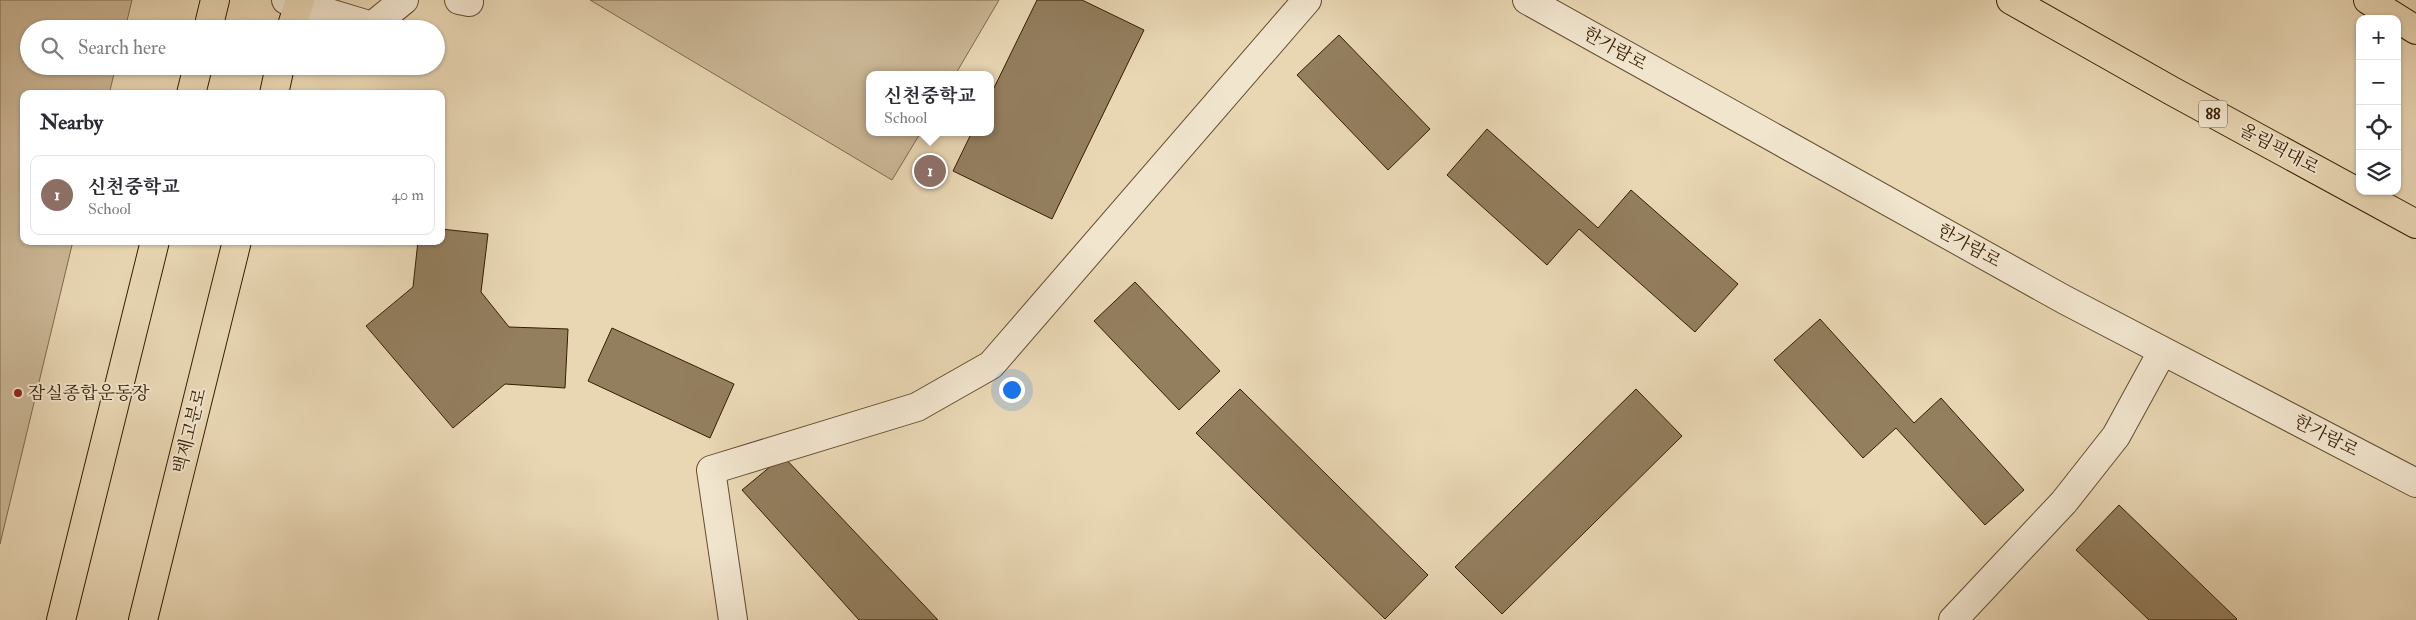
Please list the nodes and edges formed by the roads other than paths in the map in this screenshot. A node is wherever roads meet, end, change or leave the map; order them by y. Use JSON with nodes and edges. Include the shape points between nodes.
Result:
{"nodes":[{"id":1,"x":215,"y":0,"type":"edge"},
{"id":2,"x":404,"y":0,"type":"edge"},
{"id":3,"x":1308,"y":0,"type":"edge"},
{"id":4,"x":1527,"y":0,"type":"edge"},
{"id":5,"x":2011,"y":0,"type":"edge"},
{"id":6,"x":2368,"y":0,"type":"edge"},
{"id":7,"x":294,"y":8,"type":"edge"},
{"id":8,"x":210,"y":20,"type":"edge"},
{"id":9,"x":346,"y":20,"type":"edge"},
{"id":10,"x":379,"y":20,"type":"edge"},
{"id":11,"x":2416,"y":30,"type":"edge"},
{"id":12,"x":196,"y":75,"type":"edge"},
{"id":13,"x":278,"y":75,"type":"edge"},
{"id":14,"x":193,"y":90,"type":"edge"},
{"id":15,"x":275,"y":90,"type":"edge"},
{"id":16,"x":2416,"y":224,"type":"edge"},
{"id":17,"x":154,"y":245,"type":"edge"},
{"id":18,"x":236,"y":245,"type":"edge"},
{"id":19,"x":2162,"y":352,"type":"junction"},
{"id":20,"x":2416,"y":482,"type":"edge"},
{"id":21,"x":61,"y":620,"type":"edge"},
{"id":22,"x":143,"y":620,"type":"edge"},
{"id":23,"x":733,"y":620,"type":"edge"},
{"id":24,"x":1953,"y":620,"type":"edge"}],
"edges":[{"from":1,"to":8,"type":"main road"},
{"from":2,"to":10,"type":"street"},
{"from":3,"to":23,"type":"street","via":[[991,365],[917,407],[711,470]]},
{"from":4,"to":19,"type":"street","name":"한가람로"},
{"from":5,"to":16,"type":"main road","name":"올림픽대로","number":"88"},
{"from":6,"to":11,"type":"main road"},
{"from":7,"to":9,"type":"street"},
{"from":12,"to":14,"type":"main road"},
{"from":13,"to":15,"type":"main road"},
{"from":17,"to":21,"type":"main road"},
{"from":18,"to":22,"type":"main road","name":"백제고분로"},
{"from":19,"to":20,"type":"street","name":"한가람로"},
{"from":19,"to":24,"type":"street","via":[[2116,436],[2064,502]]}]}
